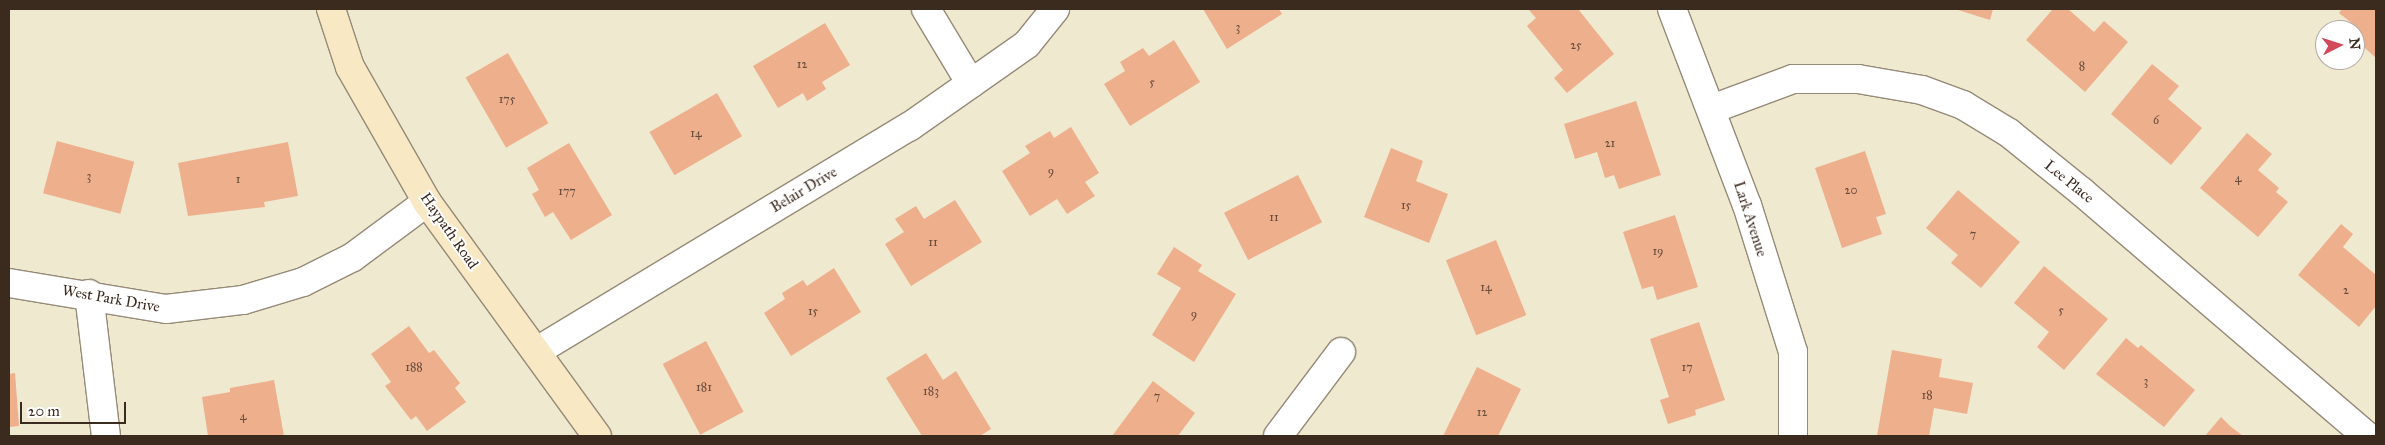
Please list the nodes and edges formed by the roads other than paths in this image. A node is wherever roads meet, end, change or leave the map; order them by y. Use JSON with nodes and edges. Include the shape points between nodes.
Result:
{"nodes":[{"id":1,"x":331,"y":9,"type":"edge"},
{"id":2,"x":926,"y":9,"type":"edge"},
{"id":3,"x":1055,"y":9,"type":"edge"},
{"id":4,"x":1672,"y":9,"type":"edge"},
{"id":5,"x":971,"y":84,"type":"junction"},
{"id":6,"x":1712,"y":108,"type":"junction"},
{"id":7,"x":427,"y":202,"type":"junction"},
{"id":8,"x":9,"y":283,"type":"edge"},
{"id":9,"x":89,"y":294,"type":"junction"},
{"id":10,"x":537,"y":351,"type":"junction"},
{"id":11,"x":1341,"y":352,"type":"dead end"},
{"id":12,"x":2369,"y":432,"type":"edge"},
{"id":13,"x":106,"y":436,"type":"edge"},
{"id":14,"x":597,"y":436,"type":"edge"},
{"id":15,"x":1278,"y":436,"type":"edge"},
{"id":16,"x":1792,"y":436,"type":"edge"}],
"edges":[{"from":1,"to":7,"type":"street","name":"Haypath Road","via":[[350,67]]},
{"from":2,"to":5,"type":"street"},
{"from":3,"to":5,"type":"street","name":"Belair Drive","via":[[1027,44]]},
{"from":4,"to":6,"type":"street","name":"Lark Avenue"},
{"from":5,"to":10,"type":"street","name":"Belair Drive","via":[[909,127]]},
{"from":6,"to":12,"type":"street","name":"Lee Place","via":[[1793,79],[1858,79],[1922,90],[1963,105],[2009,133]]},
{"from":6,"to":16,"type":"street","name":"Lark Avenue","via":[[1747,205],[1793,352]]},
{"from":7,"to":9,"type":"street","name":"West Park Drive","via":[[353,257],[303,282],[243,300],[166,309]]},
{"from":7,"to":10,"type":"street","name":"Haypath Road"},
{"from":8,"to":9,"type":"street","name":"West Park Drive"},
{"from":9,"to":13,"type":"street"},
{"from":10,"to":14,"type":"street","name":"Haypath Road"},
{"from":11,"to":15,"type":"street"}]}
